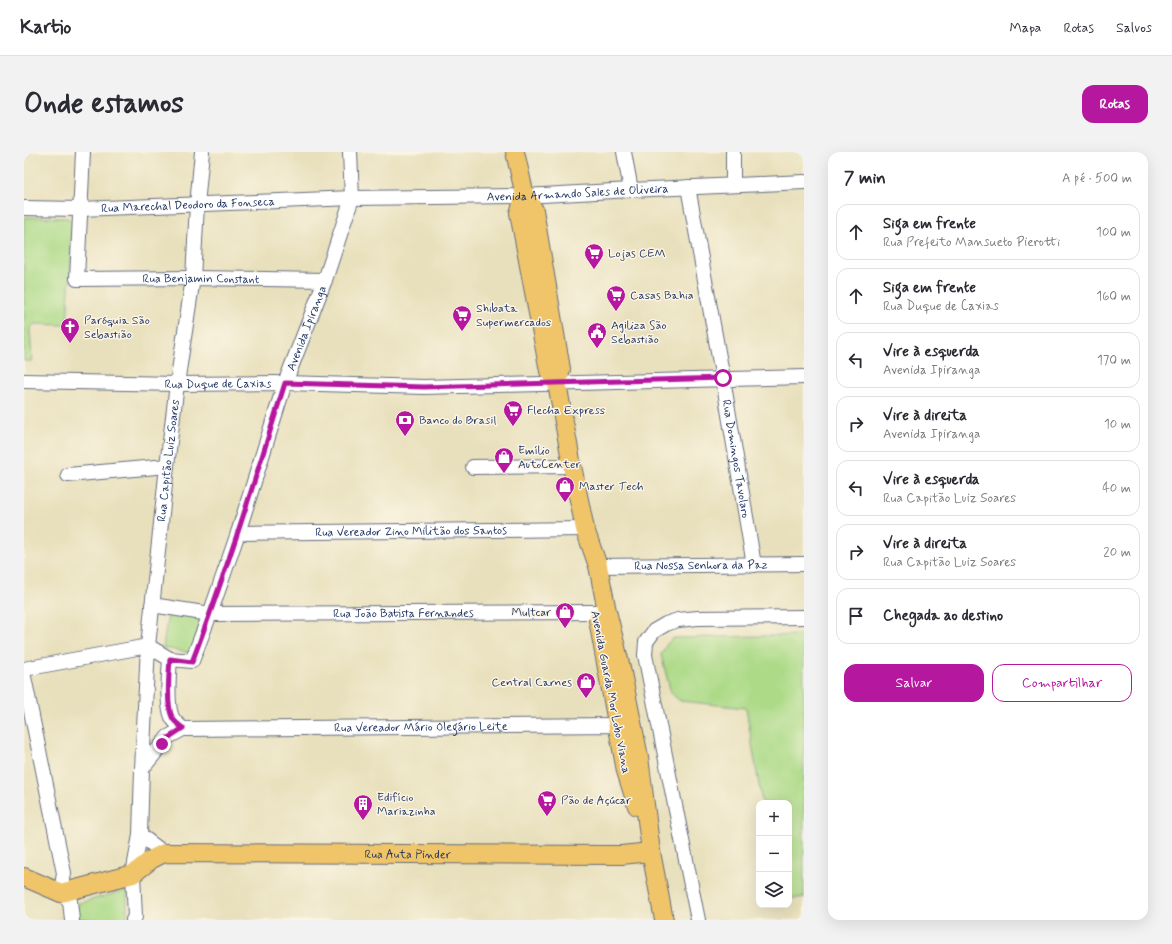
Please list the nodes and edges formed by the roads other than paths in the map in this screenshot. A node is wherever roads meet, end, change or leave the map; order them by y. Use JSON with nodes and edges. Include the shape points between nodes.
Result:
{"nodes":[{"id":1,"x":83,"y":152,"type":"edge"},
{"id":2,"x":202,"y":152,"type":"edge"},
{"id":3,"x":350,"y":152,"type":"edge"},
{"id":4,"x":515,"y":152,"type":"edge"},
{"id":5,"x":624,"y":152,"type":"edge"},
{"id":6,"x":733,"y":152,"type":"edge"},
{"id":7,"x":804,"y":182,"type":"edge"},
{"id":8,"x":733,"y":185,"type":"junction"},
{"id":9,"x":688,"y":187,"type":"junction"},
{"id":10,"x":630,"y":190,"type":"junction"},
{"id":11,"x":525,"y":196,"type":"junction"},
{"id":12,"x":352,"y":198,"type":"junction"},
{"id":13,"x":197,"y":205,"type":"junction"},
{"id":14,"x":24,"y":208,"type":"edge"},
{"id":15,"x":80,"y":208,"type":"junction"},
{"id":16,"x":193,"y":278,"type":"junction"},
{"id":17,"x":325,"y":280,"type":"junction"},
{"id":18,"x":804,"y":377,"type":"edge"},
{"id":19,"x":723,"y":378,"type":"junction"},
{"id":20,"x":24,"y":381,"type":"edge"},
{"id":21,"x":285,"y":383,"type":"junction"},
{"id":22,"x":556,"y":383,"type":"junction"},
{"id":23,"x":177,"y":384,"type":"junction"},
{"id":24,"x":167,"y":466,"type":"junction"},
{"id":25,"x":572,"y":466,"type":"junction"},
{"id":26,"x":473,"y":467,"type":"dead end"},
{"id":27,"x":68,"y":475,"type":"dead end"},
{"id":28,"x":585,"y":530,"type":"junction"},
{"id":29,"x":238,"y":533,"type":"junction"},
{"id":30,"x":804,"y":564,"type":"edge"},
{"id":31,"x":754,"y":565,"type":"junction"},
{"id":32,"x":598,"y":566,"type":"junction"},
{"id":33,"x":152,"y":605,"type":"junction"},
{"id":34,"x":596,"y":612,"type":"junction"},
{"id":35,"x":210,"y":614,"type":"junction"},
{"id":36,"x":804,"y":617,"type":"edge"},
{"id":37,"x":148,"y":646,"type":"junction"},
{"id":38,"x":170,"y":659,"type":"junction"},
{"id":39,"x":24,"y":669,"type":"edge"},
{"id":40,"x":24,"y":677,"type":"edge"},
{"id":41,"x":617,"y":725,"type":"junction"},
{"id":42,"x":183,"y":728,"type":"junction"},
{"id":43,"x":639,"y":757,"type":"junction"},
{"id":44,"x":142,"y":769,"type":"junction"},
{"id":45,"x":140,"y":835,"type":"junction"},
{"id":46,"x":651,"y":852,"type":"junction"},
{"id":47,"x":164,"y":853,"type":"junction"},
{"id":48,"x":133,"y":874,"type":"junction"},
{"id":49,"x":24,"y":877,"type":"edge"},
{"id":50,"x":61,"y":893,"type":"junction"},
{"id":51,"x":72,"y":920,"type":"edge"},
{"id":52,"x":133,"y":920,"type":"edge"},
{"id":53,"x":664,"y":920,"type":"edge"},
{"id":54,"x":698,"y":920,"type":"edge"}],
"edges":[{"from":1,"to":15,"type":"street"},
{"from":2,"to":13,"type":"street","name":"Rua Capitão Luiz Soares"},
{"from":3,"to":12,"type":"street","name":"Avenida Ipiranga"},
{"from":4,"to":11,"type":"main road","name":"Avenida Guarda Mor Lobo Viana"},
{"from":5,"to":10,"type":"street"},
{"from":6,"to":8,"type":"street"},
{"from":7,"to":8,"type":"street","name":"Avenida Armando Sales de Oliveira"},
{"from":8,"to":9,"type":"street","name":"Avenida Armando Sales de Oliveira"},
{"from":9,"to":10,"type":"street","name":"Avenida Armando Sales de Oliveira"},
{"from":9,"to":19,"type":"street","name":"Rua Domingos Tavolaro"},
{"from":10,"to":11,"type":"street","name":"Avenida Armando Sales de Oliveira"},
{"from":11,"to":12,"type":"street","name":"Avenida Armando Sales de Oliveira"},
{"from":11,"to":22,"type":"main road","name":"Avenida Guarda Mor Lobo Viana","via":[[534,210],[561,369]]},
{"from":12,"to":13,"type":"street","name":"Rua Marechal Deodoro da Fonseca"},
{"from":12,"to":17,"type":"street","name":"Avenida Ipiranga"},
{"from":13,"to":15,"type":"street","name":"Rua Marechal Deodoro da Fonseca"},
{"from":13,"to":16,"type":"street","name":"Rua Capitão Luiz Soares"},
{"from":14,"to":15,"type":"street","name":"Rua Marechal Deodoro da Fonseca"},
{"from":15,"to":16,"type":"street","name":"Rua Benjamin Constant","via":[[77,279]]},
{"from":16,"to":17,"type":"street","name":"Rua Benjamin Constant"},
{"from":16,"to":23,"type":"street","name":"Rua Capitão Luiz Soares"},
{"from":17,"to":21,"type":"street","name":"Avenida Ipiranga"},
{"from":18,"to":19,"type":"street","name":"Rua Duque de Caxias"},
{"from":19,"to":22,"type":"street","name":"Rua Duque de Caxias"},
{"from":19,"to":31,"type":"street","name":"Rua Domingos Tavolaro"},
{"from":20,"to":23,"type":"street","name":"Rua Duque de Caxias"},
{"from":21,"to":22,"type":"street","name":"Rua Duque de Caxias","via":[[424,387]]},
{"from":21,"to":23,"type":"street","name":"Rua Duque de Caxias"},
{"from":21,"to":29,"type":"street","name":"Avenida Ipiranga"},
{"from":22,"to":25,"type":"main road","name":"Avenida Guarda Mor Lobo Viana"},
{"from":23,"to":24,"type":"street","name":"Rua Capitão Luiz Soares"},
{"from":24,"to":27,"type":"street"},
{"from":24,"to":33,"type":"street","name":"Rua Capitão Luiz Soares"},
{"from":25,"to":26,"type":"street"},
{"from":25,"to":28,"type":"main road","name":"Avenida Guarda Mor Lobo Viana"},
{"from":28,"to":29,"type":"street","name":"Rua Vereador Zino Militão dos Santos"},
{"from":28,"to":32,"type":"main road","name":"Avenida Guarda Mor Lobo Viana"},
{"from":28,"to":34,"type":"main road","name":"Avenida Guarda Mor Lobo Viana","via":[[587,566]]},
{"from":29,"to":35,"type":"street","name":"Avenida Ipiranga"},
{"from":30,"to":31,"type":"street","name":"Rua Nossa Senhora da Paz"},
{"from":31,"to":32,"type":"street","name":"Rua Nossa Senhora da Paz"},
{"from":32,"to":43,"type":"main road","name":"Avenida Guarda Mor Lobo Viana"},
{"from":33,"to":35,"type":"street","name":"Rua João Batista Fernandes"},
{"from":33,"to":37,"type":"street","name":"Rua Capitão Luiz Soares"},
{"from":34,"to":35,"type":"street","name":"Rua João Batista Fernandes"},
{"from":34,"to":41,"type":"main road","name":"Avenida Guarda Mor Lobo Viana"},
{"from":35,"to":38,"type":"street","name":"Avenida Ipiranga","via":[[192,662]]},
{"from":36,"to":54,"type":"street","via":[[678,620],[654,631],[646,642],[645,655]]},
{"from":37,"to":38,"type":"street","name":"Avenida Ipiranga"},
{"from":37,"to":39,"type":"street"},
{"from":37,"to":44,"type":"street","name":"Rua Capitão Luiz Soares"},
{"from":38,"to":42,"type":"street","via":[[169,708],[172,718]]},
{"from":40,"to":50,"type":"street","via":[[64,873]]},
{"from":41,"to":42,"type":"street","name":"Rua Vereador Mário Olegário Leite"},
{"from":41,"to":43,"type":"street","via":[[629,733]]},
{"from":41,"to":46,"type":"main road","name":"Avenida Guarda Mor Lobo Viana","via":[[626,771]]},
{"from":42,"to":44,"type":"street","via":[[168,738]]},
{"from":43,"to":46,"type":"main road","name":"Avenida Guarda Mor Lobo Viana"},
{"from":44,"to":45,"type":"street","name":"Rua Capitão Luiz Soares"},
{"from":45,"to":47,"type":"street"},
{"from":45,"to":48,"type":"street","name":"Rua Capitão Luiz Soares"},
{"from":46,"to":47,"type":"main road","name":"Rua Auta Pinder","via":[[621,855]]},
{"from":46,"to":53,"type":"main road","name":"Avenida Guarda Mor Lobo Viana"},
{"from":47,"to":48,"type":"main road"},
{"from":48,"to":50,"type":"main road"},
{"from":48,"to":52,"type":"street","name":"Rua Capitão Luiz Soares"},
{"from":49,"to":50,"type":"main road"},
{"from":50,"to":51,"type":"street","via":[[70,901]]}]}
